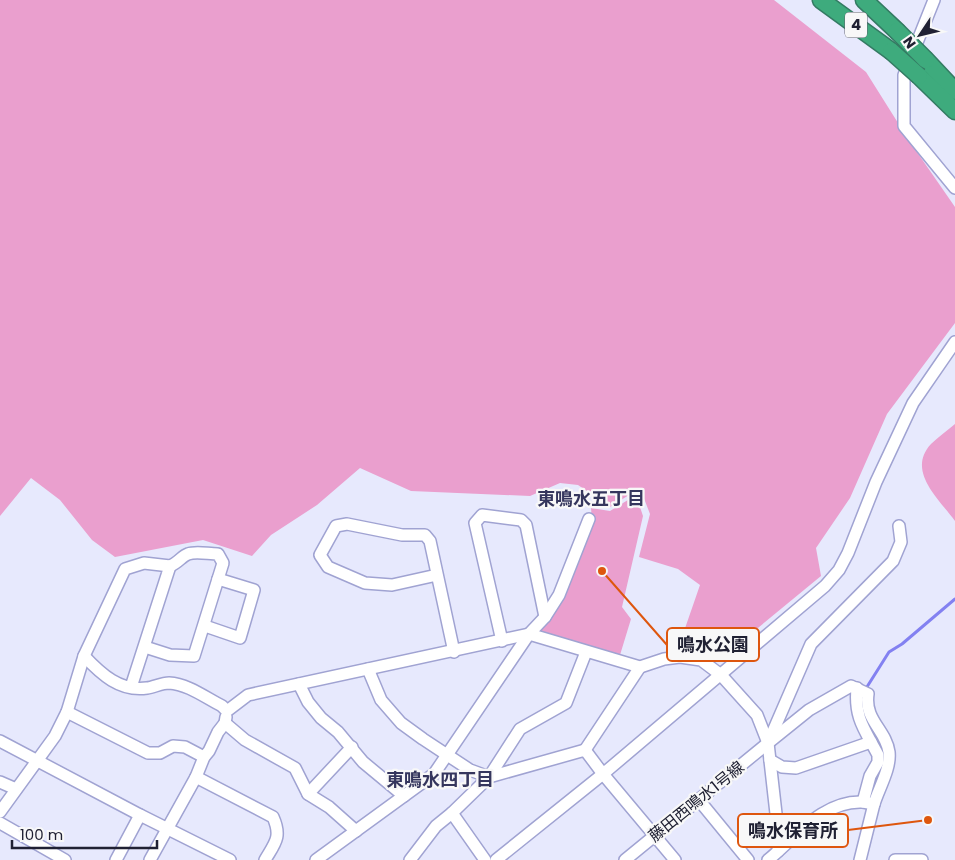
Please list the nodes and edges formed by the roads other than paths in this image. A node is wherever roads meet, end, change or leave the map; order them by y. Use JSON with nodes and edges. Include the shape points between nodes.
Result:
{"nodes":[{"id":1,"x":821,"y":0,"type":"edge"},
{"id":2,"x":864,"y":0,"type":"edge"},
{"id":3,"x":934,"y":0,"type":"edge"},
{"id":4,"x":955,"y":91,"type":"edge"},
{"id":5,"x":955,"y":111,"type":"edge"},
{"id":6,"x":955,"y":188,"type":"edge"},
{"id":7,"x":955,"y":342,"type":"edge"},
{"id":8,"x":589,"y":519,"type":"dead end"},
{"id":9,"x":899,"y":526,"type":"dead end"},
{"id":10,"x":170,"y":566,"type":"junction"},
{"id":11,"x":437,"y":575,"type":"junction"},
{"id":12,"x":218,"y":579,"type":"junction"},
{"id":13,"x":545,"y":617,"type":"junction"},
{"id":14,"x":204,"y":626,"type":"junction"},
{"id":15,"x":529,"y":634,"type":"junction"},
{"id":16,"x":502,"y":641,"type":"junction"},
{"id":17,"x":145,"y":647,"type":"junction"},
{"id":18,"x":454,"y":652,"type":"junction"},
{"id":19,"x":586,"y":652,"type":"junction"},
{"id":20,"x":84,"y":656,"type":"junction"},
{"id":21,"x":640,"y":667,"type":"junction"},
{"id":22,"x":368,"y":669,"type":"junction"},
{"id":23,"x":721,"y":675,"type":"junction"},
{"id":24,"x":298,"y":684,"type":"junction"},
{"id":25,"x":131,"y":687,"type":"junction"},
{"id":26,"x":862,"y":691,"type":"junction"},
{"id":27,"x":227,"y":710,"type":"junction"},
{"id":28,"x":66,"y":712,"type":"junction"},
{"id":29,"x":224,"y":723,"type":"junction"},
{"id":30,"x":0,"y":740,"type":"edge"},
{"id":31,"x":871,"y":742,"type":"junction"},
{"id":32,"x":768,"y":743,"type":"junction"},
{"id":33,"x":352,"y":747,"type":"junction"},
{"id":34,"x":586,"y":750,"type":"junction"},
{"id":35,"x":448,"y":756,"type":"junction"},
{"id":36,"x":204,"y":757,"type":"junction"},
{"id":37,"x":37,"y":759,"type":"junction"},
{"id":38,"x":770,"y":760,"type":"junction"},
{"id":39,"x":602,"y":774,"type":"junction"},
{"id":40,"x":196,"y":777,"type":"junction"},
{"id":41,"x":489,"y":777,"type":"junction"},
{"id":42,"x":0,"y":782,"type":"edge"},
{"id":43,"x":16,"y":789,"type":"junction"},
{"id":44,"x":308,"y":794,"type":"junction"},
{"id":45,"x":404,"y":796,"type":"junction"},
{"id":46,"x":698,"y":799,"type":"junction"},
{"id":47,"x":869,"y":803,"type":"junction"},
{"id":48,"x":0,"y":812,"type":"edge"},
{"id":49,"x":452,"y":813,"type":"junction"},
{"id":50,"x":140,"y":815,"type":"junction"},
{"id":51,"x":0,"y":823,"type":"edge"},
{"id":52,"x":168,"y":829,"type":"junction"},
{"id":53,"x":356,"y":831,"type":"junction"},
{"id":54,"x":654,"y":836,"type":"junction"},
{"id":55,"x":778,"y":851,"type":"junction"},
{"id":56,"x":65,"y":860,"type":"edge"},
{"id":57,"x":116,"y":860,"type":"edge"},
{"id":58,"x":150,"y":860,"type":"edge"},
{"id":59,"x":230,"y":860,"type":"edge"},
{"id":60,"x":265,"y":860,"type":"edge"},
{"id":61,"x":316,"y":860,"type":"edge"},
{"id":62,"x":410,"y":860,"type":"edge"},
{"id":63,"x":485,"y":860,"type":"edge"},
{"id":64,"x":496,"y":860,"type":"edge"},
{"id":65,"x":625,"y":860,"type":"edge"},
{"id":66,"x":675,"y":860,"type":"edge"},
{"id":67,"x":748,"y":860,"type":"edge"},
{"id":68,"x":768,"y":860,"type":"edge"},
{"id":69,"x":860,"y":860,"type":"edge"},
{"id":70,"x":894,"y":860,"type":"edge"},
{"id":71,"x":922,"y":860,"type":"edge"}],
"edges":[{"from":1,"to":5,"type":"highway","number":"4","bridge":true,"via":[[891,51]]},
{"from":2,"to":4,"type":"highway","number":"4","bridge":true},
{"from":3,"to":6,"type":"street","via":[[904,75],[904,126]]},
{"from":7,"to":23,"type":"street","via":[[913,403],[839,570],[825,586]]},
{"from":8,"to":13,"type":"street","via":[[559,595]]},
{"from":9,"to":32,"type":"street","via":[[901,542],[893,561],[811,644]]},
{"from":10,"to":12,"type":"street","via":[[185,555],[218,554],[223,563]]},
{"from":10,"to":17,"type":"street"},
{"from":10,"to":20,"type":"street","via":[[144,563],[125,569]]},
{"from":11,"to":11,"type":"street","via":[[430,541],[425,535],[347,524],[336,526],[320,555],[328,567],[365,583],[392,585]]},
{"from":11,"to":18,"type":"street"},
{"from":12,"to":14,"type":"street"},
{"from":12,"to":14,"type":"street","via":[[254,590],[240,638]]},
{"from":13,"to":15,"type":"street"},
{"from":13,"to":16,"type":"street","via":[[526,525],[521,520],[482,515],[475,523]]},
{"from":14,"to":17,"type":"street","via":[[194,656],[170,655]]},
{"from":15,"to":16,"type":"street"},
{"from":15,"to":19,"type":"street"},
{"from":15,"to":35,"type":"street"},
{"from":16,"to":18,"type":"street"},
{"from":17,"to":25,"type":"street"},
{"from":18,"to":22,"type":"street"},
{"from":19,"to":21,"type":"street"},
{"from":19,"to":41,"type":"street","via":[[566,703],[520,729]]},
{"from":20,"to":25,"type":"street","via":[[103,676],[116,684]]},
{"from":20,"to":28,"type":"street"},
{"from":21,"to":23,"type":"street","via":[[680,657],[700,660]]},
{"from":21,"to":34,"type":"street"},
{"from":22,"to":24,"type":"street"},
{"from":22,"to":35,"type":"street","via":[[381,700],[401,722]]},
{"from":23,"to":32,"type":"street","via":[[757,715]]},
{"from":23,"to":39,"type":"street"},
{"from":24,"to":27,"type":"street","via":[[248,695]]},
{"from":24,"to":33,"type":"street","via":[[321,718]]},
{"from":25,"to":27,"type":"street","via":[[168,683],[182,685]]},
{"from":26,"to":31,"type":"street","via":[[855,703],[858,718]]},
{"from":26,"to":32,"type":"street","name":"藤田西鳴水1号線","via":[[852,686],[842,690],[809,710]]},
{"from":26,"to":47,"type":"street","via":[[868,712],[889,750],[890,764]]},
{"from":27,"to":29,"type":"street"},
{"from":28,"to":36,"type":"street","via":[[148,754],[160,753],[173,746],[185,747]]},
{"from":28,"to":37,"type":"street","via":[[55,736]]},
{"from":29,"to":36,"type":"street"},
{"from":29,"to":44,"type":"street","via":[[245,740],[295,768]]},
{"from":30,"to":37,"type":"street"},
{"from":31,"to":38,"type":"street","via":[[796,768],[782,767]]},
{"from":31,"to":47,"type":"street","via":[[878,762],[870,776]]},
{"from":32,"to":38,"type":"street"},
{"from":32,"to":46,"type":"street","name":"藤田西鳴水1号線"},
{"from":33,"to":44,"type":"street"},
{"from":33,"to":45,"type":"street","via":[[363,762]]},
{"from":34,"to":39,"type":"street"},
{"from":34,"to":41,"type":"street"},
{"from":35,"to":41,"type":"street"},
{"from":35,"to":45,"type":"street","via":[[434,774]]},
{"from":36,"to":40,"type":"street"},
{"from":37,"to":43,"type":"street"},
{"from":37,"to":50,"type":"street"},
{"from":38,"to":55,"type":"street"},
{"from":39,"to":54,"type":"street"},
{"from":39,"to":64,"type":"street"},
{"from":40,"to":52,"type":"street"},
{"from":40,"to":60,"type":"street","via":[[273,817],[278,828],[277,838]]},
{"from":41,"to":49,"type":"street"},
{"from":42,"to":43,"type":"street"},
{"from":43,"to":48,"type":"street"},
{"from":44,"to":53,"type":"street","via":[[329,807]]},
{"from":45,"to":53,"type":"street"},
{"from":46,"to":54,"type":"street","name":"藤田西鳴水1号線"},
{"from":46,"to":67,"type":"street"},
{"from":47,"to":55,"type":"street","via":[[850,801],[827,810]]},
{"from":47,"to":69,"type":"street"},
{"from":49,"to":62,"type":"street","via":[[436,826]]},
{"from":49,"to":63,"type":"street"},
{"from":50,"to":52,"type":"street"},
{"from":50,"to":57,"type":"street"},
{"from":51,"to":56,"type":"street"},
{"from":52,"to":58,"type":"street"},
{"from":52,"to":59,"type":"street"},
{"from":53,"to":61,"type":"street"},
{"from":54,"to":65,"type":"street","name":"藤田西鳴水1号線"},
{"from":54,"to":66,"type":"street"},
{"from":55,"to":68,"type":"street"},
{"from":70,"to":71,"type":"street"}]}
